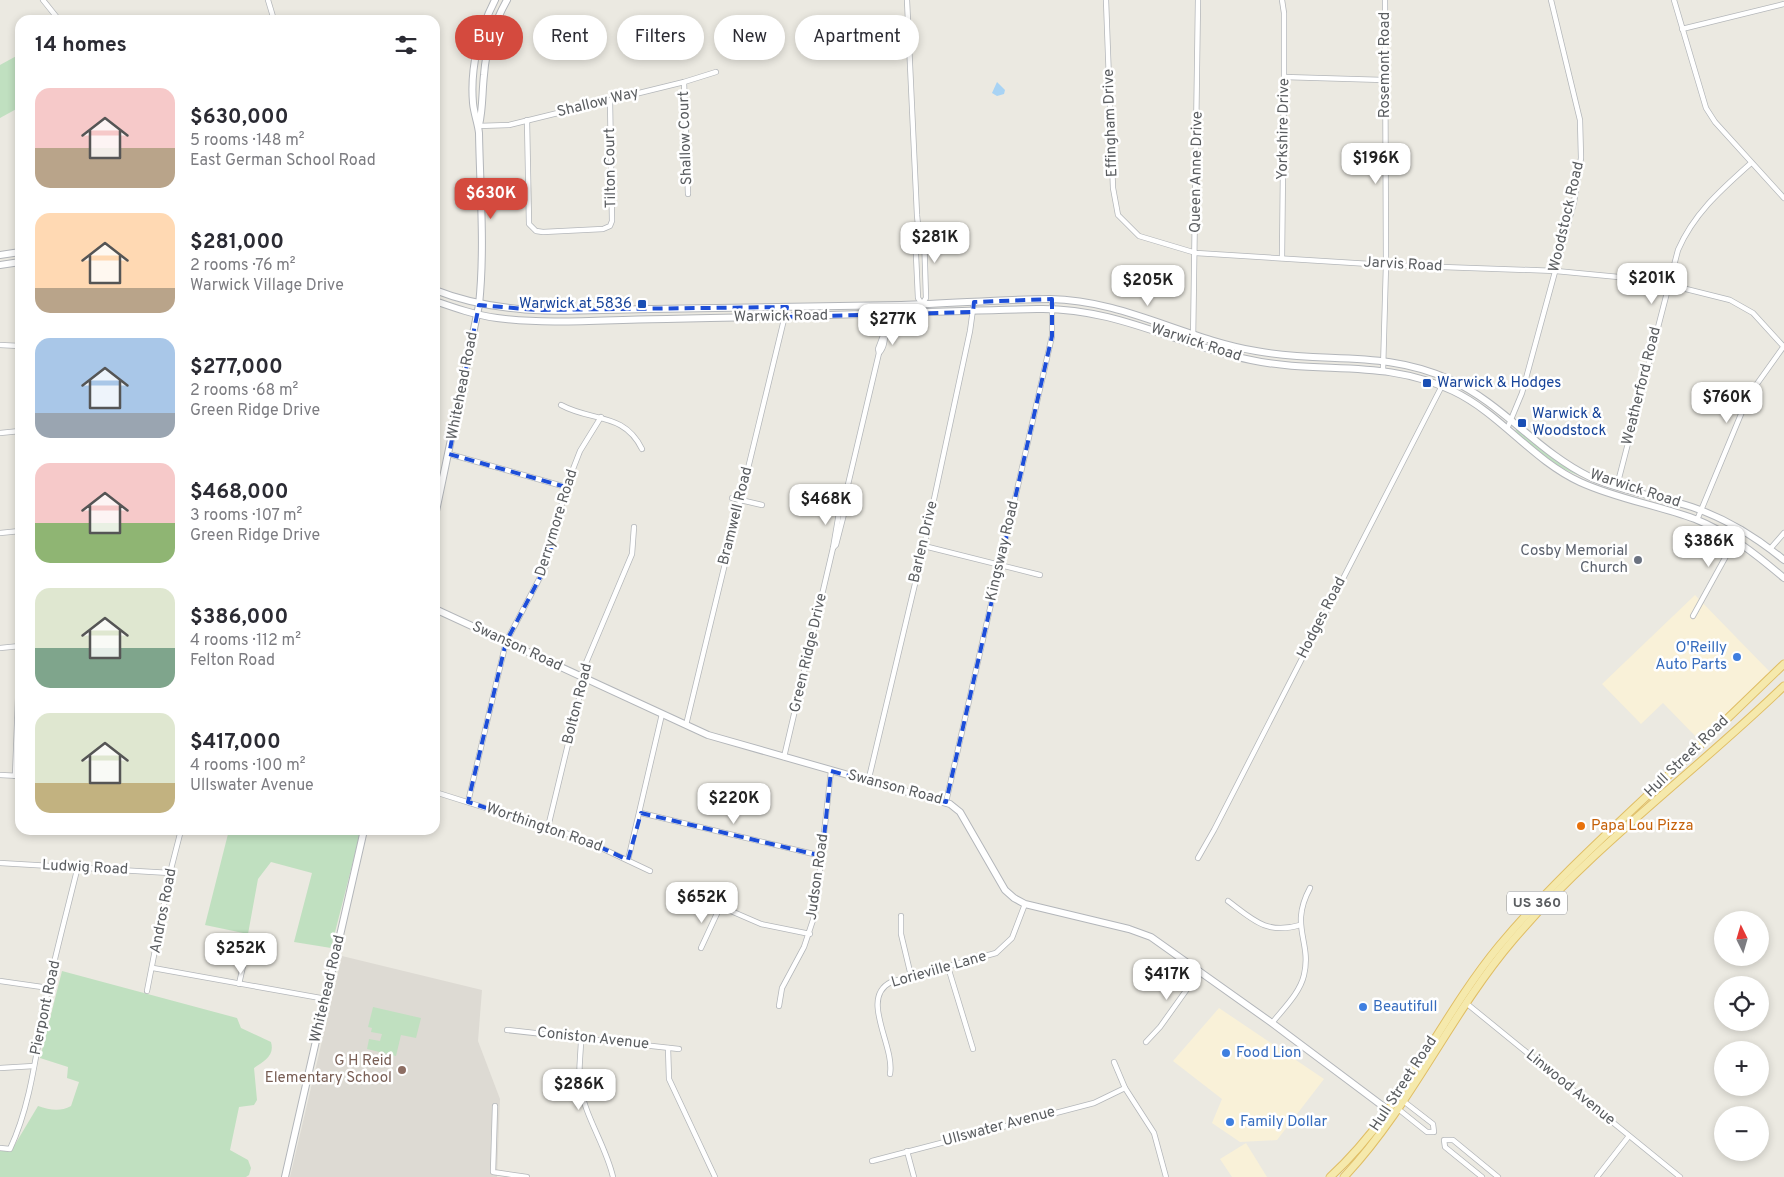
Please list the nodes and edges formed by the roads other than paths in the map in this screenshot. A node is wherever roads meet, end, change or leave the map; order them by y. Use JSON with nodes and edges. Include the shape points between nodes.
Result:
{"nodes":[{"id":1,"x":43,"y":0,"type":"edge"},
{"id":2,"x":268,"y":0,"type":"edge"},
{"id":3,"x":495,"y":0,"type":"edge"},
{"id":4,"x":507,"y":0,"type":"edge"},
{"id":5,"x":907,"y":0,"type":"edge"},
{"id":6,"x":1106,"y":0,"type":"edge"},
{"id":7,"x":1198,"y":0,"type":"edge"},
{"id":8,"x":1282,"y":0,"type":"edge"},
{"id":9,"x":1385,"y":0,"type":"edge"},
{"id":10,"x":1551,"y":0,"type":"edge"},
{"id":11,"x":1674,"y":0,"type":"edge"},
{"id":12,"x":1783,"y":4,"type":"edge"},
{"id":13,"x":55,"y":15,"type":"edge"},
{"id":14,"x":272,"y":15,"type":"edge"},
{"id":15,"x":1682,"y":29,"type":"junction"},
{"id":16,"x":716,"y":72,"type":"dead end"},
{"id":17,"x":1284,"y":77,"type":"junction"},
{"id":18,"x":1384,"y":80,"type":"junction"},
{"id":19,"x":684,"y":82,"type":"junction"},
{"id":20,"x":610,"y":100,"type":"junction"},
{"id":21,"x":527,"y":120,"type":"junction"},
{"id":22,"x":478,"y":126,"type":"junction"},
{"id":23,"x":1751,"y":163,"type":"junction"},
{"id":24,"x":688,"y":194,"type":"dead end"},
{"id":25,"x":1784,"y":198,"type":"edge"},
{"id":26,"x":918,"y":225,"type":"junction"},
{"id":27,"x":1140,"y":236,"type":"joint"},
{"id":28,"x":15,"y":253,"type":"edge"},
{"id":29,"x":1196,"y":253,"type":"junction"},
{"id":30,"x":0,"y":255,"type":"edge"},
{"id":31,"x":1282,"y":258,"type":"junction"},
{"id":32,"x":15,"y":263,"type":"edge"},
{"id":33,"x":0,"y":265,"type":"edge"},
{"id":34,"x":1386,"y":265,"type":"junction"},
{"id":35,"x":1556,"y":271,"type":"junction"},
{"id":36,"x":1668,"y":284,"type":"junction"},
{"id":37,"x":440,"y":292,"type":"edge"},
{"id":38,"x":1052,"y":299,"type":"junction"},
{"id":39,"x":974,"y":302,"type":"junction"},
{"id":40,"x":440,"y":303,"type":"edge"},
{"id":41,"x":922,"y":304,"type":"junction"},
{"id":42,"x":480,"y":305,"type":"junction"},
{"id":43,"x":887,"y":306,"type":"junction"},
{"id":44,"x":787,"y":307,"type":"junction"},
{"id":45,"x":1053,"y":309,"type":"junction"},
{"id":46,"x":973,"y":312,"type":"junction"},
{"id":47,"x":922,"y":314,"type":"junction"},
{"id":48,"x":477,"y":315,"type":"junction"},
{"id":49,"x":885,"y":315,"type":"junction"},
{"id":50,"x":785,"y":317,"type":"junction"},
{"id":51,"x":1193,"y":333,"type":"junction"},
{"id":52,"x":1193,"y":344,"type":"junction"},
{"id":53,"x":0,"y":346,"type":"edge"},
{"id":54,"x":15,"y":346,"type":"edge"},
{"id":55,"x":1784,"y":347,"type":"edge"},
{"id":56,"x":1384,"y":360,"type":"junction"},
{"id":57,"x":1383,"y":370,"type":"junction"},
{"id":58,"x":1446,"y":378,"type":"junction"},
{"id":59,"x":1441,"y":386,"type":"junction"},
{"id":60,"x":561,"y":405,"type":"dead end"},
{"id":61,"x":601,"y":417,"type":"junction"},
{"id":62,"x":1511,"y":420,"type":"junction"},
{"id":63,"x":1507,"y":429,"type":"junction"},
{"id":64,"x":15,"y":432,"type":"edge"},
{"id":65,"x":0,"y":433,"type":"edge"},
{"id":66,"x":642,"y":449,"type":"dead end"},
{"id":67,"x":449,"y":454,"type":"junction"},
{"id":68,"x":1614,"y":486,"type":"junction"},
{"id":69,"x":566,"y":487,"type":"junction"},
{"id":70,"x":440,"y":494,"type":"edge"},
{"id":71,"x":732,"y":498,"type":"dead end"},
{"id":72,"x":740,"y":500,"type":"junction"},
{"id":73,"x":762,"y":505,"type":"dead end"},
{"id":74,"x":1702,"y":511,"type":"junction"},
{"id":75,"x":1697,"y":520,"type":"junction"},
{"id":76,"x":634,"y":527,"type":"dead end"},
{"id":77,"x":1741,"y":529,"type":"junction"},
{"id":78,"x":15,"y":532,"type":"edge"},
{"id":79,"x":0,"y":533,"type":"edge"},
{"id":80,"x":1784,"y":533,"type":"edge"},
{"id":81,"x":1735,"y":541,"type":"junction"},
{"id":82,"x":924,"y":546,"type":"junction"},
{"id":83,"x":1770,"y":549,"type":"junction"},
{"id":84,"x":1784,"y":560,"type":"edge"},
{"id":85,"x":1000,"y":565,"type":"junction"},
{"id":86,"x":1040,"y":574,"type":"dead end"},
{"id":87,"x":1784,"y":578,"type":"edge"},
{"id":88,"x":440,"y":611,"type":"edge"},
{"id":89,"x":1694,"y":616,"type":"dead end"},
{"id":90,"x":506,"y":642,"type":"junction"},
{"id":91,"x":15,"y":646,"type":"edge"},
{"id":92,"x":0,"y":648,"type":"edge"},
{"id":93,"x":1784,"y":664,"type":"edge"},
{"id":94,"x":582,"y":678,"type":"junction"},
{"id":95,"x":1784,"y":686,"type":"edge"},
{"id":96,"x":662,"y":714,"type":"junction"},
{"id":97,"x":686,"y":725,"type":"junction"},
{"id":98,"x":784,"y":757,"type":"junction"},
{"id":99,"x":831,"y":770,"type":"junction"},
{"id":100,"x":0,"y":774,"type":"edge"},
{"id":101,"x":15,"y":776,"type":"edge"},
{"id":102,"x":868,"y":782,"type":"junction"},
{"id":103,"x":440,"y":794,"type":"edge"},
{"id":104,"x":468,"y":802,"type":"junction"},
{"id":105,"x":946,"y":802,"type":"junction"},
{"id":106,"x":641,"y":813,"type":"junction"},
{"id":107,"x":548,"y":827,"type":"junction"},
{"id":108,"x":180,"y":835,"type":"edge"},
{"id":109,"x":363,"y":835,"type":"edge"},
{"id":110,"x":822,"y":856,"type":"junction"},
{"id":111,"x":1198,"y":858,"type":"dead end"},
{"id":112,"x":628,"y":860,"type":"junction"},
{"id":113,"x":0,"y":863,"type":"edge"},
{"id":114,"x":78,"y":866,"type":"junction"},
{"id":115,"x":650,"y":871,"type":"dead end"},
{"id":116,"x":170,"y":873,"type":"junction"},
{"id":117,"x":1310,"y":888,"type":"dead end"},
{"id":118,"x":687,"y":892,"type":"dead end"},
{"id":119,"x":1228,"y":901,"type":"dead end"},
{"id":120,"x":1025,"y":904,"type":"junction"},
{"id":121,"x":720,"y":908,"type":"junction"},
{"id":122,"x":902,"y":916,"type":"dead end"},
{"id":123,"x":1300,"y":925,"type":"junction"},
{"id":124,"x":810,"y":934,"type":"junction"},
{"id":125,"x":248,"y":944,"type":"dead end"},
{"id":126,"x":701,"y":948,"type":"dead end"},
{"id":127,"x":948,"y":967,"type":"junction"},
{"id":128,"x":153,"y":968,"type":"junction"},
{"id":129,"x":1200,"y":970,"type":"junction"},
{"id":130,"x":912,"y":976,"type":"junction"},
{"id":131,"x":0,"y":981,"type":"edge"},
{"id":132,"x":239,"y":984,"type":"junction"},
{"id":133,"x":48,"y":988,"type":"junction"},
{"id":134,"x":147,"y":991,"type":"dead end"},
{"id":135,"x":326,"y":999,"type":"junction"},
{"id":136,"x":1463,"y":1000,"type":"junction"},
{"id":137,"x":779,"y":1006,"type":"dead end"},
{"id":138,"x":1272,"y":1023,"type":"junction"},
{"id":139,"x":507,"y":1030,"type":"dead end"},
{"id":140,"x":581,"y":1039,"type":"junction"},
{"id":141,"x":1146,"y":1042,"type":"dead end"},
{"id":142,"x":668,"y":1048,"type":"junction"},
{"id":143,"x":679,"y":1049,"type":"dead end"},
{"id":144,"x":973,"y":1049,"type":"dead end"},
{"id":145,"x":1114,"y":1062,"type":"dead end"},
{"id":146,"x":34,"y":1066,"type":"junction"},
{"id":147,"x":0,"y":1068,"type":"edge"},
{"id":148,"x":890,"y":1074,"type":"dead end"},
{"id":149,"x":1125,"y":1088,"type":"junction"},
{"id":150,"x":1400,"y":1098,"type":"junction"},
{"id":151,"x":495,"y":1106,"type":"dead end"},
{"id":152,"x":1393,"y":1109,"type":"junction"},
{"id":153,"x":1629,"y":1136,"type":"junction"},
{"id":154,"x":0,"y":1148,"type":"edge"},
{"id":155,"x":907,"y":1152,"type":"junction"},
{"id":156,"x":872,"y":1160,"type":"dead end"},
{"id":157,"x":286,"y":1177,"type":"edge"},
{"id":158,"x":527,"y":1177,"type":"edge"},
{"id":159,"x":614,"y":1177,"type":"edge"},
{"id":160,"x":715,"y":1177,"type":"edge"},
{"id":161,"x":914,"y":1177,"type":"edge"},
{"id":162,"x":1166,"y":1177,"type":"edge"},
{"id":163,"x":1330,"y":1177,"type":"edge"},
{"id":164,"x":1344,"y":1177,"type":"edge"},
{"id":165,"x":1482,"y":1177,"type":"edge"},
{"id":166,"x":1498,"y":1177,"type":"edge"},
{"id":167,"x":1597,"y":1177,"type":"edge"},
{"id":168,"x":1680,"y":1177,"type":"edge"}],
"edges":[{"from":1,"to":13,"type":"street"},
{"from":2,"to":14,"type":"street"},
{"from":3,"to":22,"type":"main road","via":[[483,26],[474,65],[473,105]]},
{"from":4,"to":22,"type":"main road","via":[[488,47],[483,107]]},
{"from":5,"to":26,"type":"street"},
{"from":6,"to":27,"type":"street","name":"Effingham Drive","via":[[1113,188],[1118,215]]},
{"from":7,"to":29,"type":"street","name":"Queen Anne Drive"},
{"from":8,"to":17,"type":"street","name":"Yorkshire Drive"},
{"from":9,"to":18,"type":"street","name":"Rosemont Road"},
{"from":10,"to":35,"type":"street","name":"Woodstock Road","via":[[1582,135],[1582,158],[1574,202]]},
{"from":11,"to":15,"type":"street"},
{"from":12,"to":15,"type":"street"},
{"from":15,"to":23,"type":"street","via":[[1706,108]]},
{"from":16,"to":19,"type":"street","name":"Shallow Way"},
{"from":17,"to":18,"type":"street"},
{"from":17,"to":31,"type":"street","name":"Yorkshire Drive"},
{"from":18,"to":34,"type":"street","name":"Rosemont Road"},
{"from":19,"to":20,"type":"street","name":"Shallow Way"},
{"from":19,"to":24,"type":"street","name":"Shallow Court"},
{"from":20,"to":21,"type":"street","name":"Shallow Way"},
{"from":20,"to":21,"type":"street","name":"Tilton Court","via":[[612,221],[603,229],[543,232],[536,231],[529,224]]},
{"from":21,"to":22,"type":"street","name":"Shallow Way","via":[[509,125]]},
{"from":22,"to":42,"type":"main road","name":"Whitehead Road"},
{"from":23,"to":25,"type":"street"},
{"from":23,"to":36,"type":"street","name":"Weatherford Road","via":[[1694,219],[1678,250]]},
{"from":26,"to":41,"type":"street","via":[[915,234],[918,298]]},
{"from":26,"to":41,"type":"street","via":[[924,233],[926,298]]},
{"from":27,"to":29,"type":"street","name":"Jarvis Road"},
{"from":28,"to":30,"type":"main road"},
{"from":29,"to":31,"type":"street","name":"Jarvis Road"},
{"from":29,"to":51,"type":"street","name":"Queen Anne Drive"},
{"from":31,"to":34,"type":"street","name":"Jarvis Road"},
{"from":32,"to":33,"type":"main road"},
{"from":34,"to":35,"type":"street","name":"Jarvis Road"},
{"from":34,"to":56,"type":"street","name":"Rosemont Road"},
{"from":35,"to":36,"type":"street","name":"Jarvis Road"},
{"from":35,"to":62,"type":"street","name":"Woodstock Road","via":[[1522,393]]},
{"from":36,"to":55,"type":"street","name":"Jarvis Road","via":[[1730,300],[1743,307]]},
{"from":36,"to":68,"type":"street","name":"Weatherford Road"},
{"from":37,"to":42,"type":"main road","name":"Warwick Road"},
{"from":38,"to":39,"type":"main road","name":"Warwick Road"},
{"from":38,"to":45,"type":"street","name":"Kingsway Road"},
{"from":38,"to":51,"type":"main road","name":"Warwick Road","via":[[1111,307]]},
{"from":39,"to":41,"type":"main road","name":"Warwick Road"},
{"from":39,"to":46,"type":"street","name":"Barlen Drive"},
{"from":40,"to":48,"type":"main road","name":"Warwick Road"},
{"from":41,"to":43,"type":"main road","name":"Warwick Road"},
{"from":41,"to":47,"type":"street"},
{"from":42,"to":44,"type":"main road","name":"Warwick Road","via":[[536,310]]},
{"from":42,"to":48,"type":"main road","name":"Whitehead Road"},
{"from":43,"to":44,"type":"main road","name":"Warwick Road"},
{"from":43,"to":49,"type":"street","name":"Green Ridge Drive"},
{"from":44,"to":50,"type":"street","name":"Bramwell Road"},
{"from":45,"to":46,"type":"main road","name":"Warwick Road"},
{"from":45,"to":52,"type":"main road","name":"Warwick Road","via":[[1079,310],[1118,318]]},
{"from":45,"to":85,"type":"street","name":"Kingsway Road","via":[[1052,336]]},
{"from":46,"to":47,"type":"main road","name":"Warwick Road"},
{"from":46,"to":82,"type":"street","name":"Barlen Drive"},
{"from":47,"to":49,"type":"main road","name":"Warwick Road"},
{"from":48,"to":50,"type":"main road","name":"Warwick Road","via":[[537,320]]},
{"from":48,"to":67,"type":"main road","name":"Whitehead Road"},
{"from":49,"to":50,"type":"main road","name":"Warwick Road"},
{"from":49,"to":98,"type":"street","name":"Green Ridge Drive","via":[[884,333],[879,343],[842,510],[844,514],[833,548]]},
{"from":50,"to":72,"type":"street","name":"Bramwell Road"},
{"from":51,"to":52,"type":"street","name":"Queen Anne Drive"},
{"from":51,"to":56,"type":"main road","name":"Warwick Road","via":[[1235,347],[1274,354]]},
{"from":52,"to":57,"type":"main road","name":"Warwick Road","via":[[1272,364]]},
{"from":53,"to":54,"type":"street"},
{"from":55,"to":74,"type":"street","via":[[1750,394]]},
{"from":56,"to":57,"type":"street","name":"Rosemont Road"},
{"from":56,"to":58,"type":"main road","name":"Warwick Road","via":[[1414,366]]},
{"from":57,"to":59,"type":"main road","name":"Warwick Road"},
{"from":58,"to":59,"type":"street","name":"Hodges Road"},
{"from":58,"to":62,"type":"main road","name":"Warwick Road","via":[[1476,393]]},
{"from":59,"to":63,"type":"main road","name":"Warwick Road","via":[[1474,403]]},
{"from":59,"to":111,"type":"street","name":"Hodges Road"},
{"from":60,"to":61,"type":"street","via":[[572,411]]},
{"from":61,"to":66,"type":"street","via":[[630,430]]},
{"from":61,"to":69,"type":"street","name":"Derrymore Road","via":[[580,451]]},
{"from":62,"to":63,"type":"street","name":"Woodstock Road"},
{"from":62,"to":68,"type":"main road","name":"Warwick Road","via":[[1557,458],[1592,478]]},
{"from":63,"to":75,"type":"main road","name":"Warwick Road","via":[[1552,467],[1597,490]]},
{"from":64,"to":65,"type":"street"},
{"from":67,"to":69,"type":"street"},
{"from":67,"to":70,"type":"main road","name":"Whitehead Road"},
{"from":68,"to":74,"type":"main road","name":"Warwick Road"},
{"from":69,"to":90,"type":"street","name":"Derrymore Road","via":[[547,564]]},
{"from":71,"to":72,"type":"street"},
{"from":72,"to":73,"type":"street"},
{"from":72,"to":97,"type":"street","name":"Bramwell Road"},
{"from":74,"to":75,"type":"street"},
{"from":74,"to":77,"type":"main road","name":"Warwick Road"},
{"from":75,"to":81,"type":"main road","name":"Warwick Road"},
{"from":76,"to":94,"type":"street","name":"Bolton Road","via":[[632,554]]},
{"from":77,"to":81,"type":"street"},
{"from":77,"to":83,"type":"main road","name":"Warwick Road"},
{"from":78,"to":79,"type":"street"},
{"from":80,"to":83,"type":"street"},
{"from":81,"to":87,"type":"main road","name":"Warwick Road"},
{"from":81,"to":89,"type":"street"},
{"from":82,"to":85,"type":"street"},
{"from":82,"to":102,"type":"street","name":"Barlen Drive"},
{"from":83,"to":84,"type":"main road","name":"Warwick Road"},
{"from":85,"to":86,"type":"street"},
{"from":85,"to":105,"type":"street","name":"Kingsway Road"},
{"from":88,"to":90,"type":"main road","name":"Swanson Road"},
{"from":90,"to":94,"type":"main road","name":"Swanson Road"},
{"from":90,"to":104,"type":"street","name":"Derrymore Road"},
{"from":91,"to":92,"type":"street"},
{"from":93,"to":136,"type":"main road","name":"Hull Street Road","number":"US 360","via":[[1538,902],[1498,947]]},
{"from":94,"to":96,"type":"main road","name":"Swanson Road"},
{"from":94,"to":107,"type":"street","name":"Bolton Road"},
{"from":95,"to":136,"type":"main road","name":"Hull Street Road","number":"US 360","via":[[1639,814],[1567,883]]},
{"from":96,"to":97,"type":"main road","name":"Swanson Road"},
{"from":96,"to":106,"type":"street"},
{"from":97,"to":98,"type":"main road","name":"Swanson Road","via":[[708,735]]},
{"from":98,"to":99,"type":"main road","name":"Swanson Road"},
{"from":99,"to":102,"type":"main road","name":"Swanson Road"},
{"from":99,"to":110,"type":"street","name":"Judson Road"},
{"from":100,"to":101,"type":"street"},
{"from":102,"to":105,"type":"main road","name":"Swanson Road"},
{"from":103,"to":104,"type":"street","name":"Worthington Road"},
{"from":104,"to":107,"type":"street","name":"Worthington Road"},
{"from":105,"to":120,"type":"main road","name":"Swanson Road","via":[[960,812],[1007,893]]},
{"from":106,"to":110,"type":"street"},
{"from":106,"to":112,"type":"street"},
{"from":107,"to":112,"type":"street","name":"Worthington Road"},
{"from":108,"to":116,"type":"street","name":"Andros Road"},
{"from":109,"to":135,"type":"main road","name":"Whitehead Road"},
{"from":110,"to":124,"type":"street","name":"Judson Road","via":[[818,903]]},
{"from":112,"to":115,"type":"street","name":"Worthington Road"},
{"from":113,"to":114,"type":"street","name":"Ludwig Road"},
{"from":114,"to":116,"type":"street","name":"Ludwig Road"},
{"from":114,"to":133,"type":"street","name":"Pierpont Road"},
{"from":116,"to":128,"type":"street","name":"Andros Road"},
{"from":117,"to":123,"type":"street","via":[[1302,908]]},
{"from":118,"to":121,"type":"street"},
{"from":119,"to":123,"type":"street","via":[[1268,927],[1281,929]]},
{"from":120,"to":127,"type":"street","name":"Lorieville Lane","via":[[1015,933],[1002,949]]},
{"from":120,"to":129,"type":"main road","name":"Swanson Road","via":[[1144,934]]},
{"from":121,"to":124,"type":"street","via":[[761,924]]},
{"from":121,"to":126,"type":"street"},
{"from":122,"to":130,"type":"street","via":[[901,934]]},
{"from":123,"to":138,"type":"street","via":[[1306,962],[1304,976],[1297,991]]},
{"from":124,"to":137,"type":"street","name":"Judson Road","via":[[782,988]]},
{"from":125,"to":132,"type":"street"},
{"from":127,"to":130,"type":"street","name":"Lorieville Lane"},
{"from":127,"to":144,"type":"street"},
{"from":128,"to":132,"type":"street"},
{"from":128,"to":134,"type":"street","name":"Andros Road"},
{"from":129,"to":138,"type":"main road","name":"Swanson Road"},
{"from":129,"to":141,"type":"street"},
{"from":130,"to":148,"type":"street","name":"Lorieville Lane","via":[[886,984],[877,998],[890,1054]]},
{"from":131,"to":133,"type":"street"},
{"from":132,"to":135,"type":"street"},
{"from":133,"to":146,"type":"street","name":"Pierpont Road"},
{"from":135,"to":157,"type":"main road","name":"Whitehead Road"},
{"from":136,"to":150,"type":"main road","name":"Hull Street Road","number":"US 360"},
{"from":136,"to":153,"type":"street","name":"Linwood Avenue"},
{"from":138,"to":152,"type":"main road","name":"Swanson Road"},
{"from":139,"to":140,"type":"street","name":"Coniston Avenue"},
{"from":140,"to":142,"type":"street","name":"Coniston Avenue"},
{"from":140,"to":159,"type":"street","via":[[580,1085]]},
{"from":142,"to":143,"type":"street","name":"Coniston Avenue"},
{"from":142,"to":160,"type":"street","via":[[669,1079]]},
{"from":145,"to":149,"type":"street"},
{"from":146,"to":147,"type":"street"},
{"from":146,"to":154,"type":"street","name":"Pierpont Road","via":[[17,1133],[10,1149]]},
{"from":149,"to":155,"type":"street","name":"Ullswater Avenue","via":[[1094,1102]]},
{"from":149,"to":162,"type":"street","via":[[1154,1133]]},
{"from":150,"to":152,"type":"main road","name":"Hull Street Road","number":"US 360"},
{"from":150,"to":152,"type":"street","via":[[1433,1124],[1435,1130],[1427,1132]]},
{"from":151,"to":158,"type":"street","via":[[493,1172]]},
{"from":152,"to":163,"type":"main road","name":"Hull Street Road","number":"US 360"},
{"from":152,"to":164,"type":"main road","name":"Hull Street Road","number":"US 360","via":[[1370,1148]]},
{"from":153,"to":167,"type":"street"},
{"from":153,"to":168,"type":"street","name":"Linwood Avenue"},
{"from":155,"to":156,"type":"street","name":"Ullswater Avenue"},
{"from":155,"to":161,"type":"street"},
{"from":165,"to":166,"type":"street","via":[[1445,1147],[1444,1140],[1453,1140]]}]}
